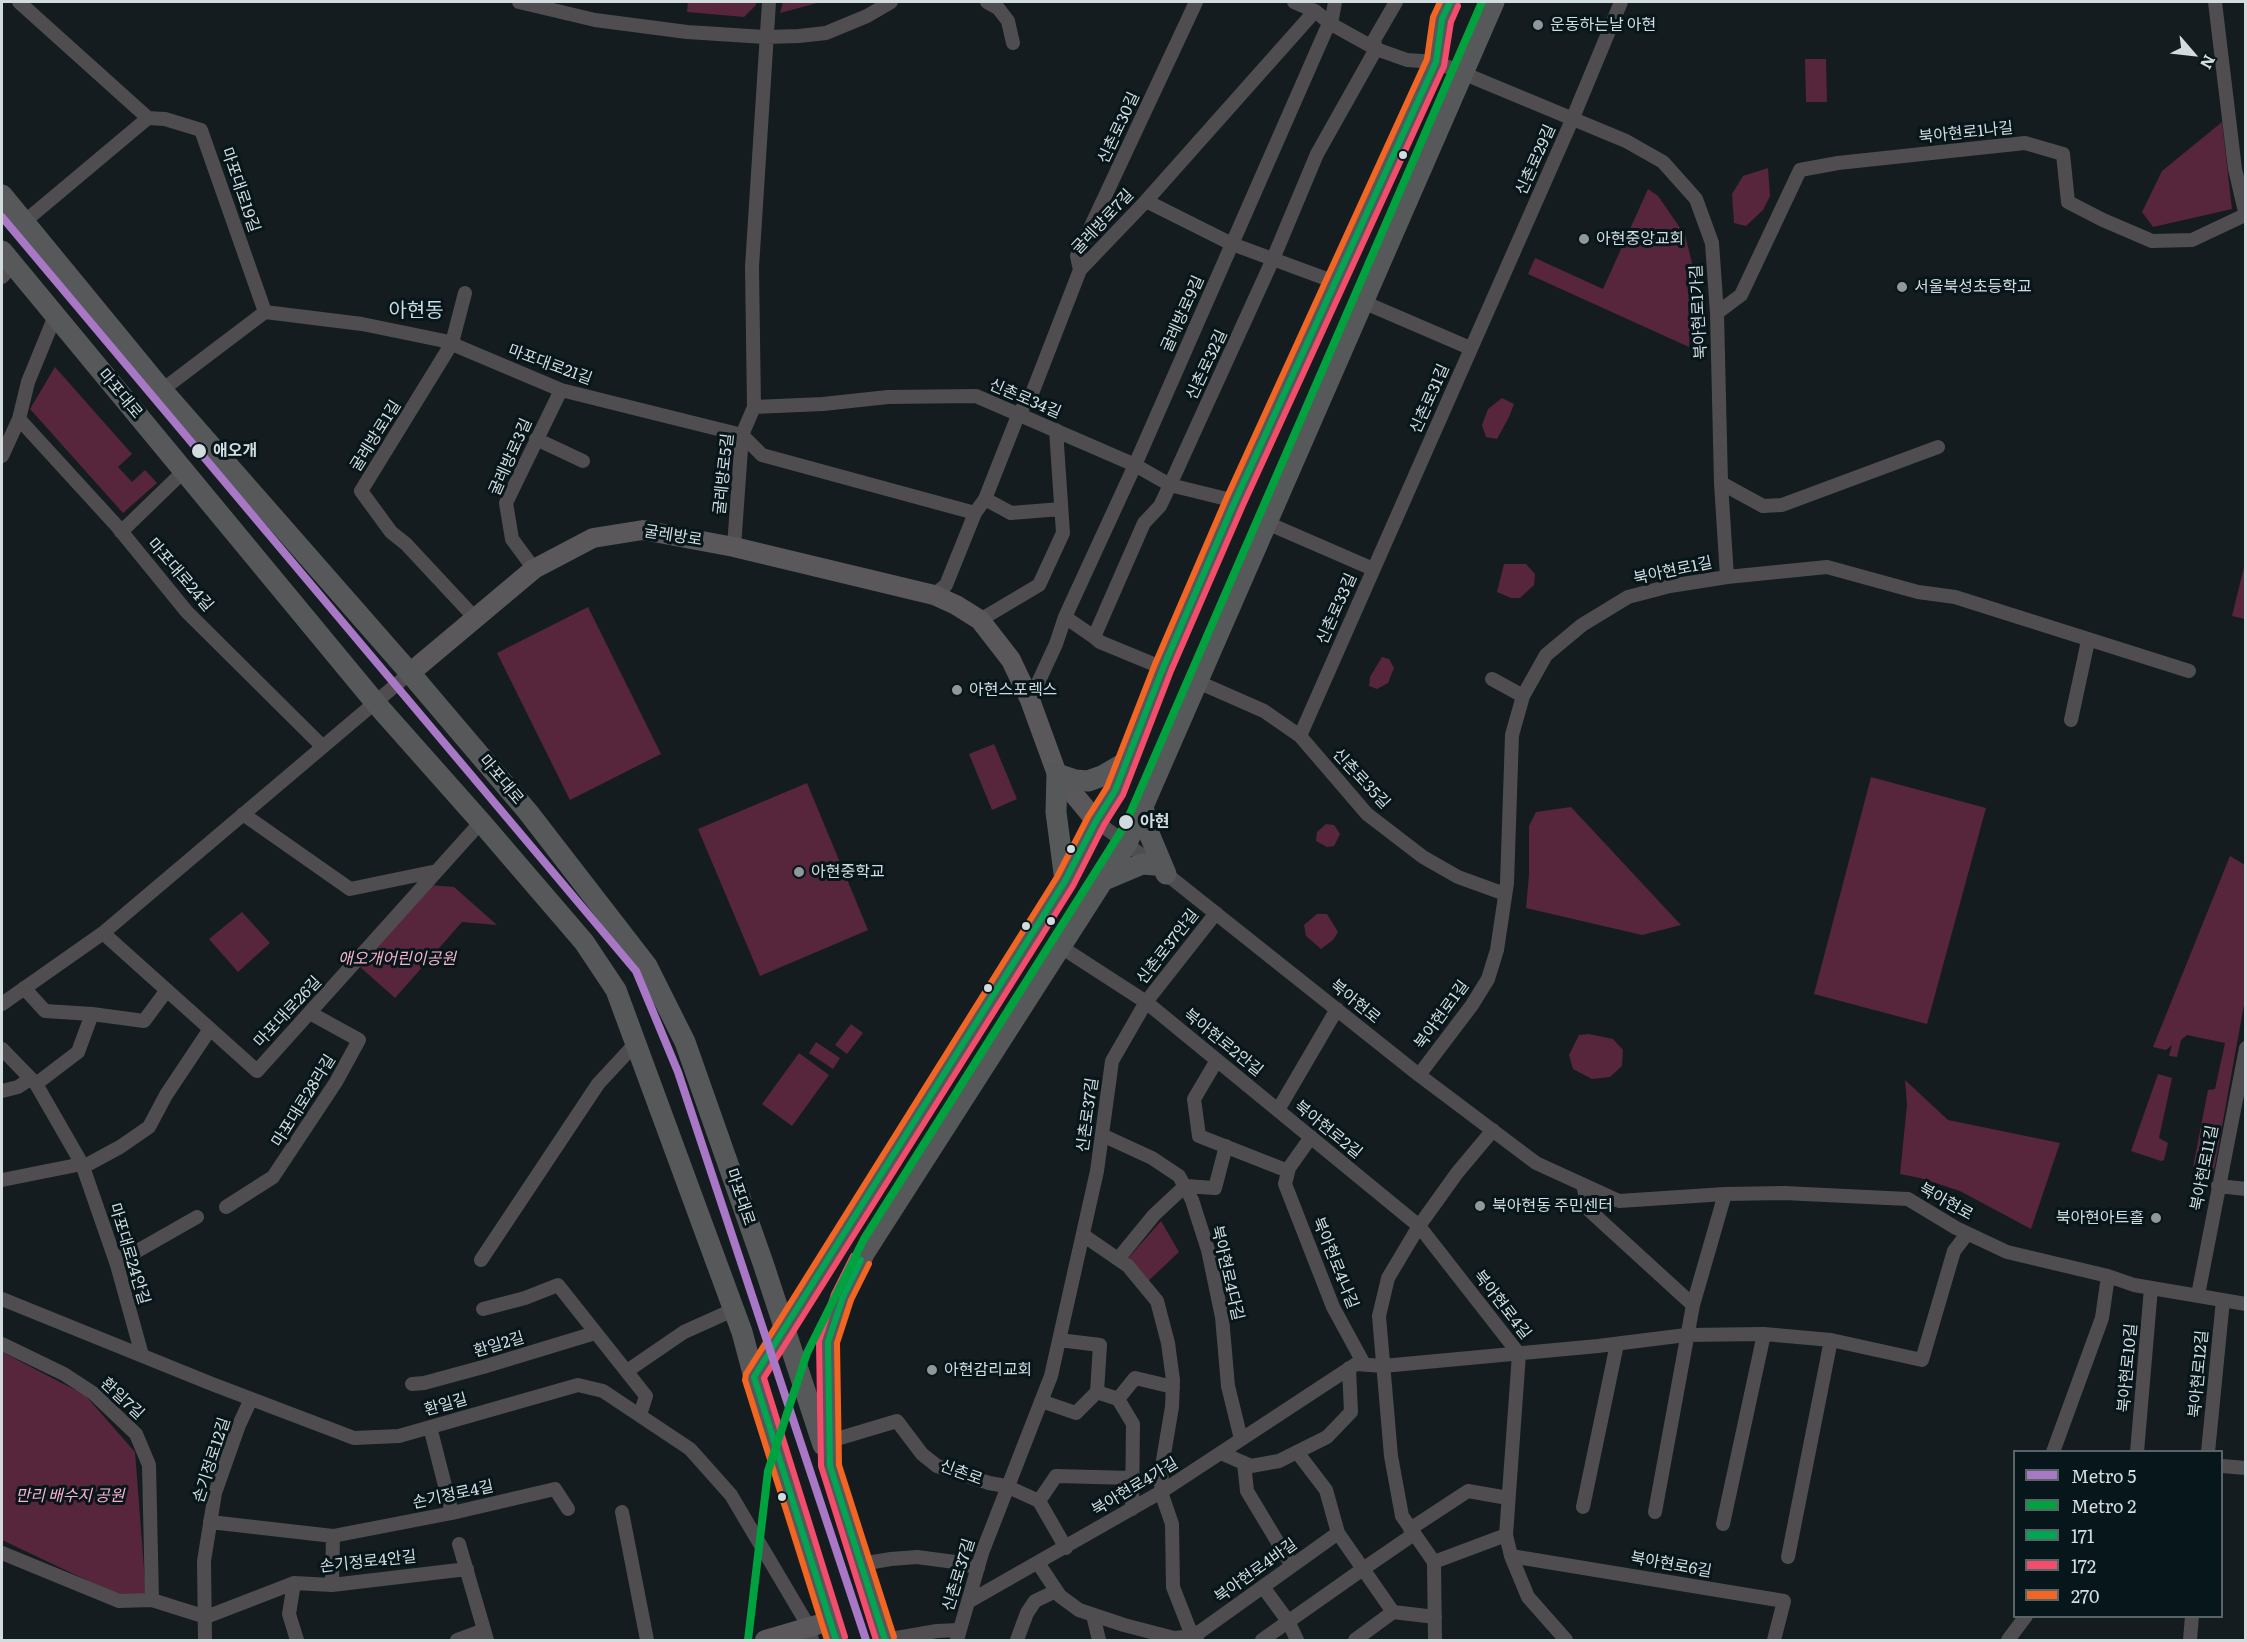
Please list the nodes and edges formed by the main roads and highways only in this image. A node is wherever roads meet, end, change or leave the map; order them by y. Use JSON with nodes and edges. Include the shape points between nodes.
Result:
{"nodes":[{"id":1,"x":1450,"y":2,"type":"edge"},
{"id":2,"x":1494,"y":2,"type":"edge"},
{"id":3,"x":2,"y":195,"type":"edge"},
{"id":4,"x":5,"y":264,"type":"edge"},
{"id":5,"x":1126,"y":762,"type":"junction"},
{"id":6,"x":1143,"y":807,"type":"junction"},
{"id":7,"x":1112,"y":832,"type":"junction"},
{"id":8,"x":1065,"y":880,"type":"junction"},
{"id":9,"x":1104,"y":880,"type":"junction"},
{"id":10,"x":784,"y":1329,"type":"junction"},
{"id":11,"x":754,"y":1377,"type":"junction"},
{"id":12,"x":830,"y":1466,"type":"junction"},
{"id":13,"x":833,"y":1631,"type":"edge"},
{"id":14,"x":885,"y":1640,"type":"edge"}],
"edges":[{"from":1,"to":5,"type":"main road","via":[[1442,19],[1436,62],[1235,501]]},
{"from":2,"to":6,"type":"main road"},
{"from":3,"to":10,"type":"main road","name":"마포대로","via":[[162,390],[528,812],[647,966],[685,1042]]},
{"from":4,"to":11,"type":"main road","name":"마포대로","via":[[55,316],[375,702],[584,942],[616,990],[742,1332]]},
{"from":5,"to":7,"type":"main road","via":[[1115,791]]},
{"from":5,"to":8,"type":"main road","via":[[1088,781],[1058,774],[1056,812]]},
{"from":6,"to":7,"type":"main road"},
{"from":6,"to":9,"type":"main road","via":[[1160,869],[1142,864]]},
{"from":7,"to":8,"type":"main road"},
{"from":7,"to":9,"type":"main road"},
{"from":8,"to":10,"type":"main road"},
{"from":9,"to":12,"type":"main road","via":[[851,1279],[828,1342]]},
{"from":10,"to":11,"type":"main road"},
{"from":10,"to":12,"type":"main road","name":"마포대로"},
{"from":11,"to":13,"type":"main road"},
{"from":12,"to":14,"type":"main road"}]}
